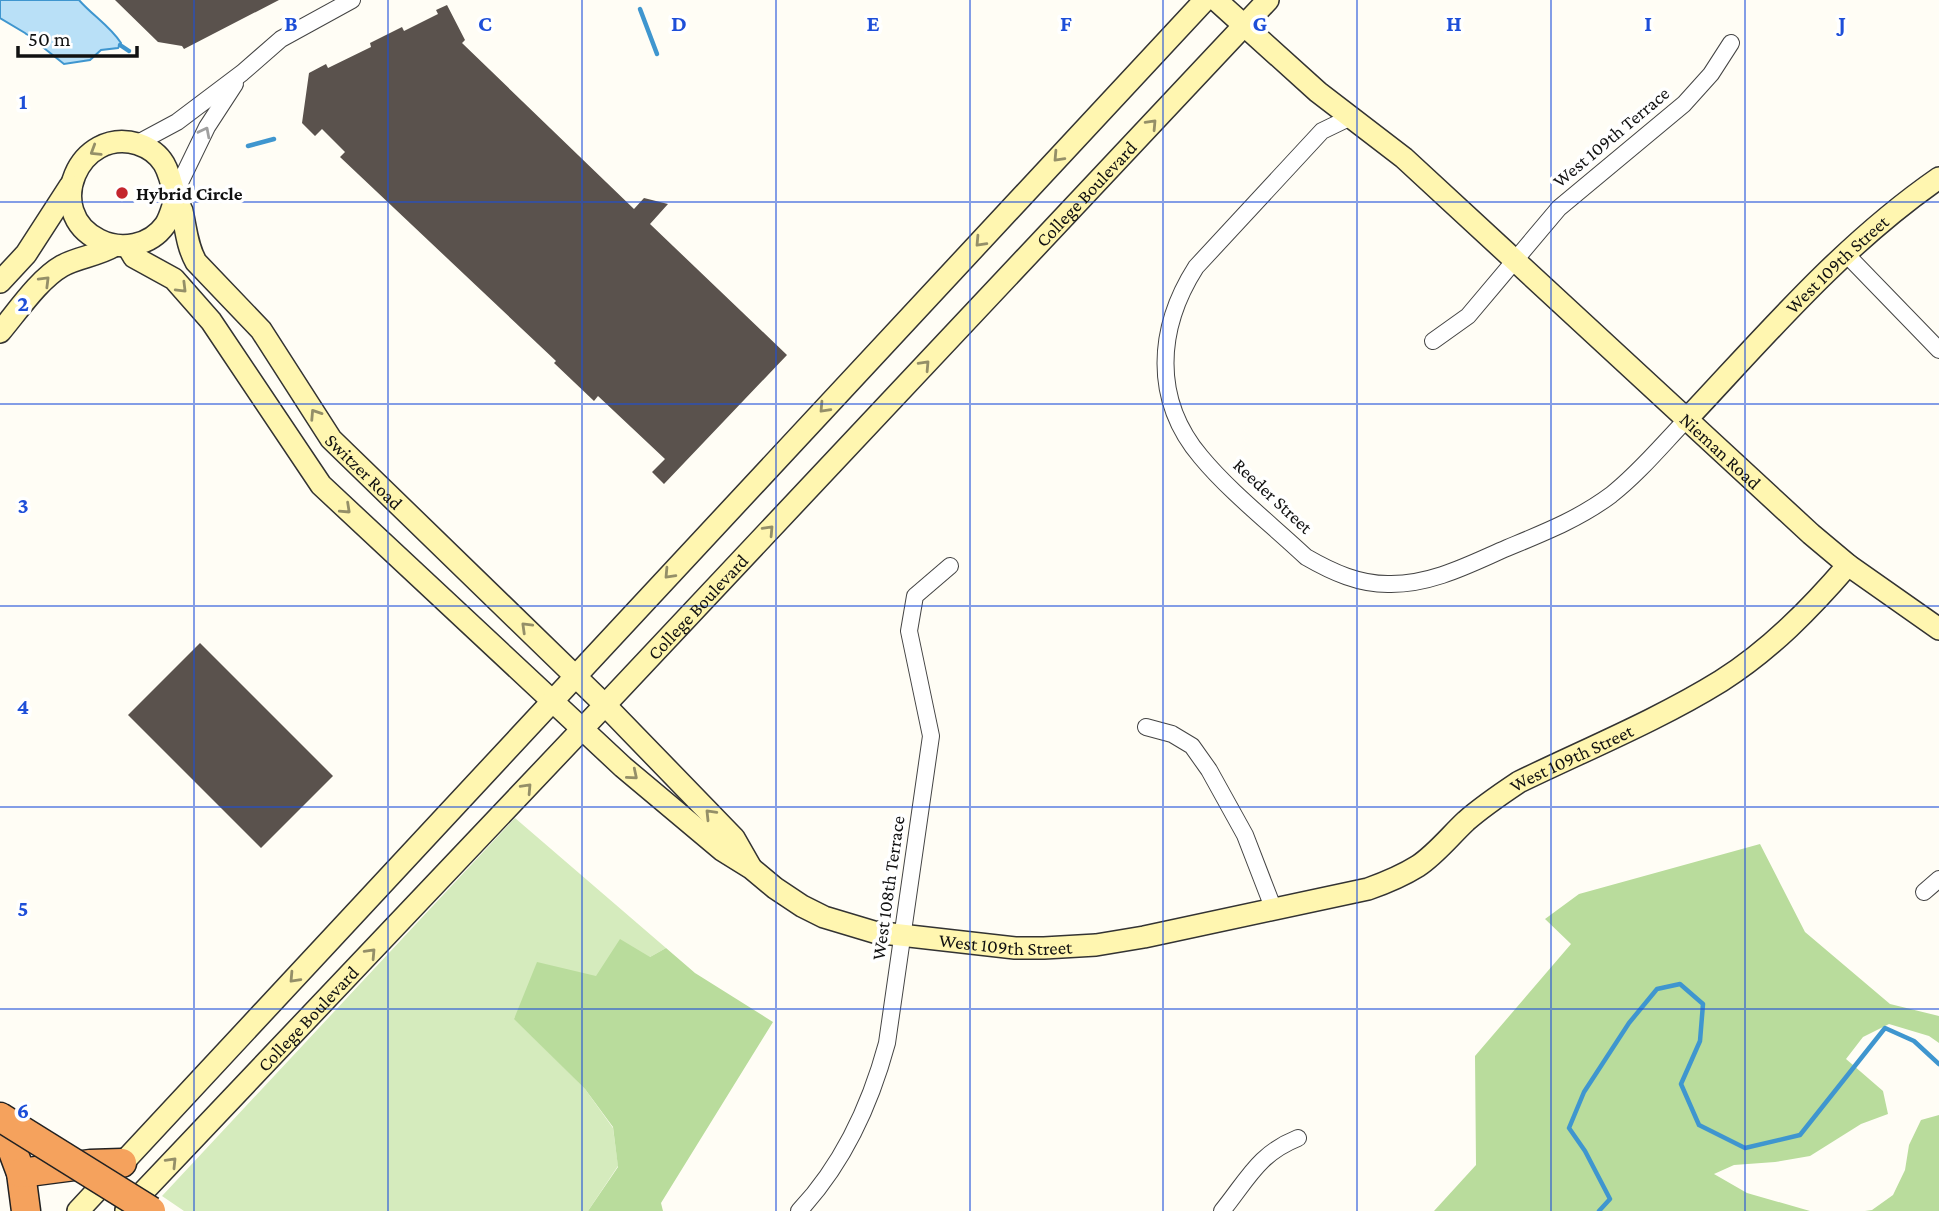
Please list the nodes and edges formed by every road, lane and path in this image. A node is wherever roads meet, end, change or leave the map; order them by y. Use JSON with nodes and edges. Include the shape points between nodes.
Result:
{"nodes":[{"id":1,"x":352,"y":0,"type":"edge"},
{"id":2,"x":1205,"y":0,"type":"edge"},
{"id":3,"x":1216,"y":0,"type":"edge"},
{"id":4,"x":1268,"y":0,"type":"edge"},
{"id":5,"x":1244,"y":26,"type":"junction"},
{"id":6,"x":1731,"y":43,"type":"dead end"},
{"id":7,"x":242,"y":73,"type":"junction"},
{"id":8,"x":1351,"y":117,"type":"junction"},
{"id":9,"x":136,"y":144,"type":"junction"},
{"id":10,"x":1939,"y":178,"type":"edge"},
{"id":11,"x":70,"y":186,"type":"junction"},
{"id":12,"x":175,"y":197,"type":"junction"},
{"id":13,"x":121,"y":246,"type":"junction"},
{"id":14,"x":1845,"y":253,"type":"junction"},
{"id":15,"x":1515,"y":260,"type":"junction"},
{"id":16,"x":0,"y":282,"type":"edge"},
{"id":17,"x":0,"y":332,"type":"edge"},
{"id":18,"x":1433,"y":341,"type":"dead end"},
{"id":19,"x":1939,"y":350,"type":"edge"},
{"id":20,"x":1686,"y":420,"type":"junction"},
{"id":21,"x":341,"y":449,"type":"junction"},
{"id":22,"x":311,"y":473,"type":"junction"},
{"id":23,"x":1848,"y":565,"type":"junction"},
{"id":24,"x":950,"y":566,"type":"dead end"},
{"id":25,"x":1939,"y":629,"type":"edge"},
{"id":26,"x":575,"y":675,"type":"junction"},
{"id":27,"x":552,"y":700,"type":"junction"},
{"id":28,"x":605,"y":705,"type":"junction"},
{"id":29,"x":1146,"y":727,"type":"dead end"},
{"id":30,"x":582,"y":729,"type":"junction"},
{"id":31,"x":676,"y":779,"type":"junction"},
{"id":32,"x":659,"y":797,"type":"junction"},
{"id":33,"x":751,"y":868,"type":"junction"},
{"id":34,"x":1939,"y":879,"type":"edge"},
{"id":35,"x":1924,"y":891,"type":"dead end"},
{"id":36,"x":1274,"y":910,"type":"junction"},
{"id":37,"x":901,"y":935,"type":"junction"},
{"id":38,"x":0,"y":1117,"type":"edge"},
{"id":39,"x":1298,"y":1138,"type":"dead end"},
{"id":40,"x":122,"y":1163,"type":"junction"},
{"id":41,"x":21,"y":1173,"type":"junction"},
{"id":42,"x":139,"y":1207,"type":"edge"},
{"id":43,"x":26,"y":1211,"type":"edge"},
{"id":44,"x":78,"y":1211,"type":"edge"},
{"id":45,"x":799,"y":1211,"type":"edge"},
{"id":46,"x":1222,"y":1211,"type":"edge"}],
"edges":[{"from":1,"to":7,"type":"street","via":[[281,39]]},
{"from":2,"to":26,"type":"main road","name":"College Boulevard","one_way":true},
{"from":3,"to":5,"type":"main road","name":"Nieman Road"},
{"from":4,"to":5,"type":"main road","name":"College Boulevard"},
{"from":5,"to":8,"type":"main road","name":"Nieman Road"},
{"from":28,"to":5,"type":"main road","name":"College Boulevard","one_way":true},
{"from":6,"to":15,"type":"street","name":"West 109th Terrace","via":[[1685,104],[1559,208]]},
{"from":7,"to":9,"type":"street","via":[[168,129]]},
{"from":12,"to":7,"type":"street","one_way":true,"via":[[207,127]]},
{"from":8,"to":15,"type":"main road","name":"Nieman Road","via":[[1404,158]]},
{"from":8,"to":20,"type":"street","name":"Reeder Street","via":[[1322,131],[1196,267],[1171,315],[1165,356],[1170,401],[1199,455],[1306,557],[1365,582],[1432,579],[1576,517],[1638,471]]},
{"from":9,"to":11,"type":"main road","one_way":true,"via":[[119,142],[94,151],[76,170]]},
{"from":9,"to":12,"type":"main road","via":[[164,162]]},
{"from":10,"to":14,"type":"main road","name":"West 109th Street"},
{"from":11,"to":13,"type":"main road","via":[[77,221],[89,234]]},
{"from":11,"to":16,"type":"main road","via":[[26,254]]},
{"from":12,"to":13,"type":"main road","via":[[165,225],[153,237]]},
{"from":21,"to":12,"type":"main road","name":"Switzer Road","one_way":true,"via":[[261,330],[196,262]]},
{"from":17,"to":13,"type":"main road","one_way":true,"via":[[60,267]]},
{"from":13,"to":22,"type":"main road","name":"Switzer Road","one_way":true,"via":[[174,279],[211,321]]},
{"from":14,"to":19,"type":"street"},
{"from":14,"to":20,"type":"main road","name":"West 109th Street"},
{"from":15,"to":18,"type":"street","via":[[1468,316]]},
{"from":15,"to":20,"type":"main road","name":"Nieman Road"},
{"from":20,"to":23,"type":"main road","name":"Nieman Road"},
{"from":21,"to":22,"type":"main road"},
{"from":26,"to":21,"type":"main road","name":"Switzer Road","one_way":true},
{"from":22,"to":27,"type":"main road","name":"Switzer Road","one_way":true},
{"from":23,"to":25,"type":"main road","name":"Nieman Road"},
{"from":23,"to":36,"type":"main road","name":"West 109th Street","via":[[1799,619],[1724,679],[1519,782],[1396,879]]},
{"from":24,"to":37,"type":"street","name":"West 108th Terrace","via":[[915,596],[909,631],[931,736]]},
{"from":26,"to":27,"type":"main road","name":"College Boulevard"},
{"from":26,"to":28,"type":"main road","name":"Switzer Road"},
{"from":27,"to":30,"type":"main road","name":"Switzer Road"},
{"from":27,"to":40,"type":"main road","name":"College Boulevard","one_way":true},
{"from":28,"to":30,"type":"main road","name":"College Boulevard"},
{"from":28,"to":31,"type":"main road","name":"West 109th Street"},
{"from":29,"to":36,"type":"street","via":[[1192,746],[1209,770],[1245,835]]},
{"from":30,"to":32,"type":"main road","name":"West 109th Street","one_way":true},
{"from":42,"to":30,"type":"main road","name":"College Boulevard","one_way":true},
{"from":31,"to":32,"type":"main road"},
{"from":33,"to":31,"type":"main road","name":"West 109th Street","one_way":true,"via":[[734,838]]},
{"from":32,"to":33,"type":"main road","name":"West 109th Street"},
{"from":33,"to":37,"type":"main road","name":"West 109th Street","via":[[824,918]]},
{"from":34,"to":35,"type":"street"},
{"from":36,"to":37,"type":"main road","name":"West 109th Street","via":[[1096,945],[1015,947]]},
{"from":37,"to":45,"type":"street","name":"West 108th Terrace","via":[[887,1044],[862,1119],[840,1160]]},
{"from":38,"to":41,"type":"highway"},
{"from":38,"to":42,"type":"highway","bridge":true},
{"from":39,"to":46,"type":"street","via":[[1261,1160]]},
{"from":40,"to":41,"type":"highway"},
{"from":40,"to":44,"type":"main road","name":"College Boulevard"},
{"from":41,"to":43,"type":"highway"}]}
